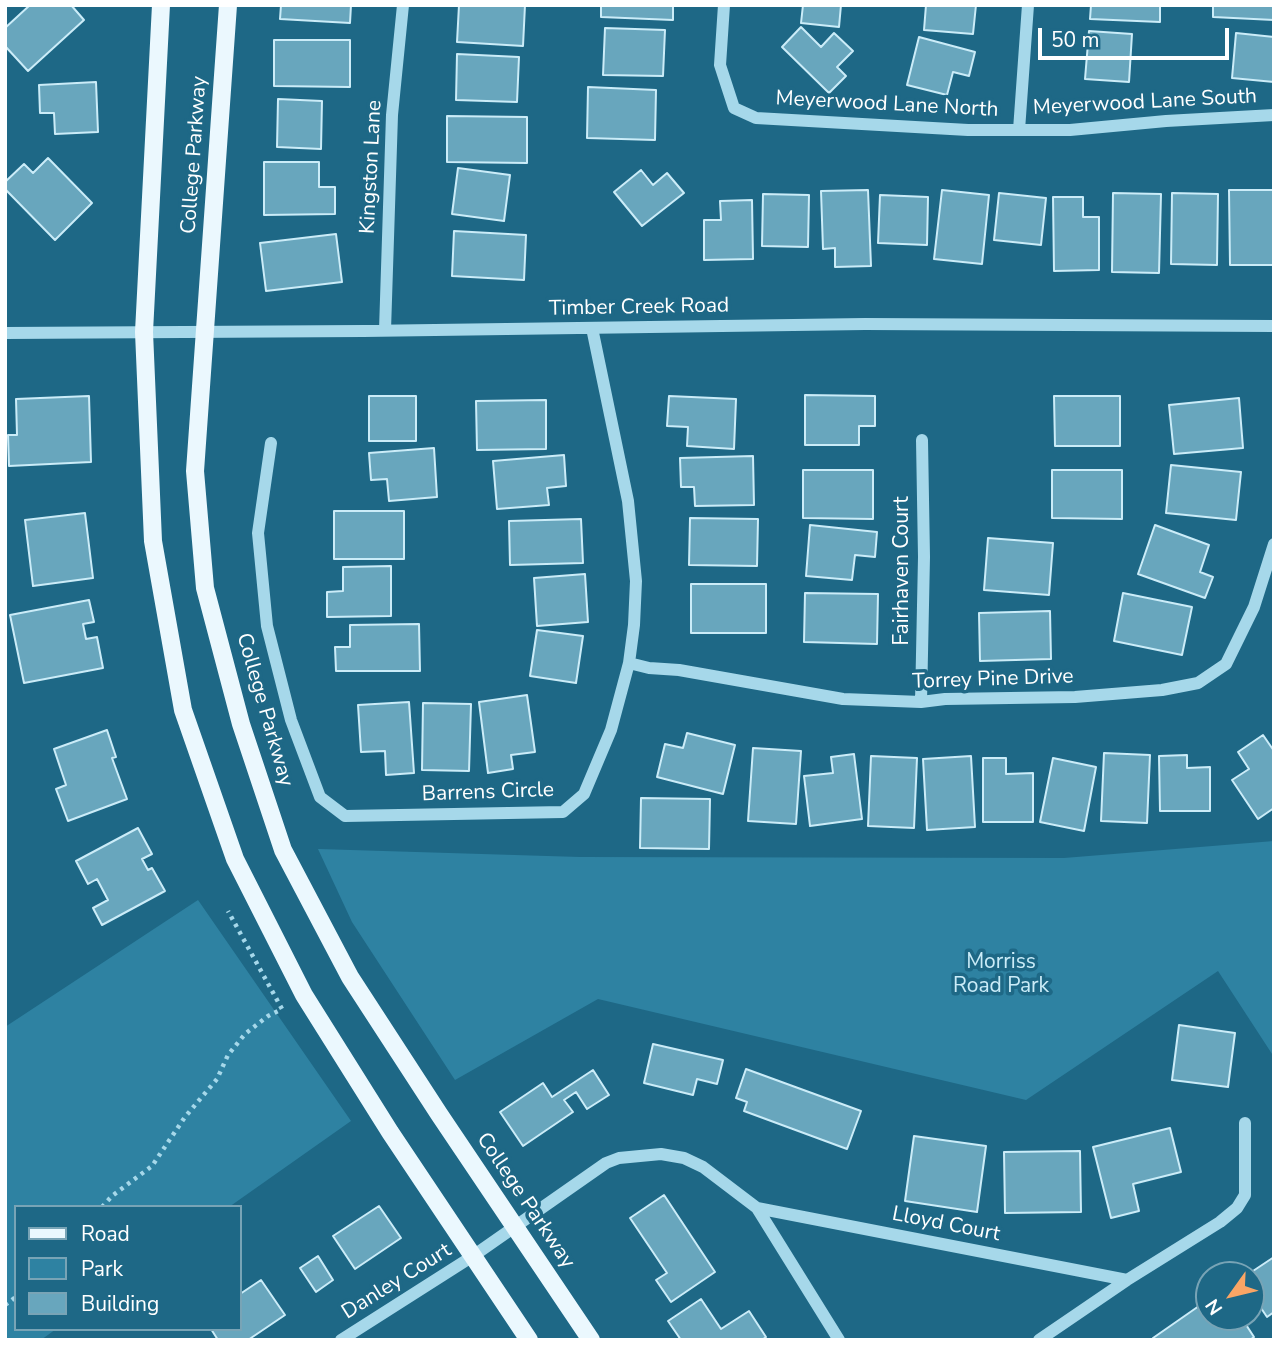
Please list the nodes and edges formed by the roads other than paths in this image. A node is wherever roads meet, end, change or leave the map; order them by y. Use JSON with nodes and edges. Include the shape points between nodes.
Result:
{"nodes":[{"id":1,"x":161,"y":5,"type":"edge"},
{"id":2,"x":228,"y":5,"type":"edge"},
{"id":3,"x":403,"y":5,"type":"edge"},
{"id":4,"x":724,"y":5,"type":"edge"},
{"id":5,"x":1028,"y":5,"type":"edge"},
{"id":6,"x":1274,"y":115,"type":"edge"},
{"id":7,"x":1019,"y":130,"type":"junction"},
{"id":8,"x":1274,"y":326,"type":"edge"},
{"id":9,"x":592,"y":328,"type":"junction"},
{"id":10,"x":385,"y":330,"type":"junction"},
{"id":11,"x":5,"y":332,"type":"edge"},
{"id":12,"x":144,"y":332,"type":"junction"},
{"id":13,"x":205,"y":332,"type":"junction"},
{"id":14,"x":922,"y":440,"type":"dead end"},
{"id":15,"x":271,"y":443,"type":"dead end"},
{"id":16,"x":1274,"y":544,"type":"edge"},
{"id":17,"x":629,"y":663,"type":"junction"},
{"id":18,"x":921,"y":702,"type":"junction"},
{"id":19,"x":1245,"y":1123,"type":"dead end"},
{"id":20,"x":757,"y":1208,"type":"junction"},
{"id":21,"x":514,"y":1226,"type":"junction"},
{"id":22,"x":473,"y":1256,"type":"junction"},
{"id":23,"x":1127,"y":1280,"type":"junction"},
{"id":24,"x":341,"y":1340,"type":"edge"},
{"id":25,"x":529,"y":1340,"type":"edge"},
{"id":26,"x":591,"y":1340,"type":"edge"},
{"id":27,"x":839,"y":1340,"type":"edge"},
{"id":28,"x":1039,"y":1340,"type":"edge"}],
"edges":[{"from":1,"to":12,"type":"main road","name":"College Parkway"},
{"from":2,"to":13,"type":"main road","name":"College Parkway"},
{"from":3,"to":10,"type":"street","name":"Kingston Lane","via":[[392,115]]},
{"from":4,"to":7,"type":"street","name":"Meyerwood Lane North","via":[[720,65],[734,108],[756,118]]},
{"from":5,"to":7,"type":"street"},
{"from":6,"to":7,"type":"street","name":"Meyerwood Lane South"},
{"from":8,"to":9,"type":"street","name":"Timber Creek Road"},
{"from":9,"to":10,"type":"street","name":"Timber Creek Road"},
{"from":9,"to":17,"type":"street","name":"Barrens Circle","via":[[628,501],[636,581]]},
{"from":10,"to":13,"type":"street","name":"Timber Creek Road"},
{"from":11,"to":12,"type":"street","name":"Timber Creek Road"},
{"from":12,"to":13,"type":"street","name":"Timber Creek Road"},
{"from":12,"to":22,"type":"main road","name":"College Parkway","via":[[155,554],[183,710],[234,859],[304,995]]},
{"from":13,"to":21,"type":"main road","name":"College Parkway","via":[[195,471],[205,588],[241,724],[283,850],[350,977]]},
{"from":14,"to":18,"type":"street","name":"Fairhaven Court"},
{"from":15,"to":17,"type":"street","name":"Barrens Circle","via":[[258,533],[267,626],[291,720],[320,797],[345,816],[563,812],[584,794],[611,730]]},
{"from":16,"to":18,"type":"street","name":"Torrey Pine Drive","via":[[1254,607],[1226,664],[1198,683],[1075,697]]},
{"from":17,"to":18,"type":"street","name":"Torrey Pine Drive","via":[[843,699]]},
{"from":19,"to":23,"type":"street","via":[[1242,1202],[1220,1222]]},
{"from":20,"to":21,"type":"street","name":"Lloyd Court","via":[[703,1167],[661,1154],[606,1163]]},
{"from":20,"to":23,"type":"street","name":"Lloyd Court"},
{"from":20,"to":27,"type":"street","name":"Lloyd Court"},
{"from":21,"to":22,"type":"street","name":"Lloyd Court"},
{"from":21,"to":26,"type":"main road","name":"College Parkway"},
{"from":22,"to":24,"type":"street","name":"Danley Court"},
{"from":22,"to":25,"type":"main road","name":"College Parkway"},
{"from":23,"to":28,"type":"street"}]}
